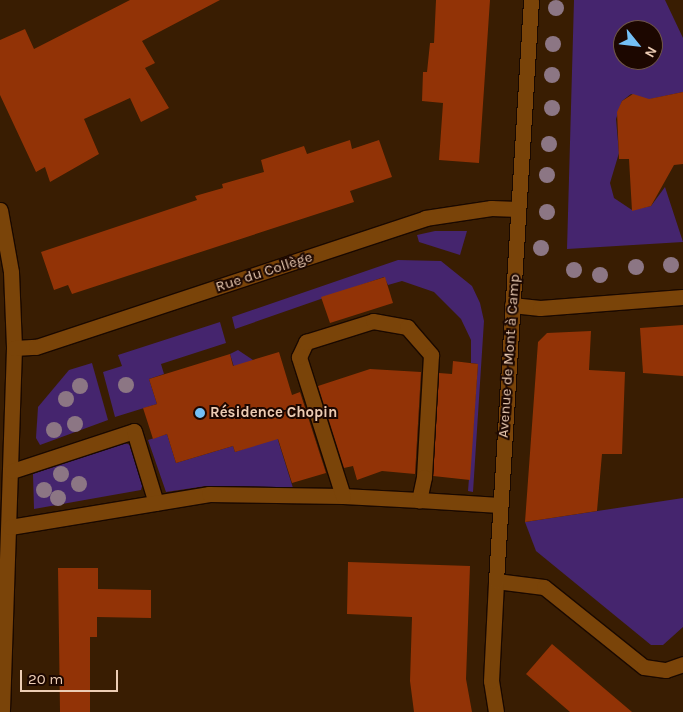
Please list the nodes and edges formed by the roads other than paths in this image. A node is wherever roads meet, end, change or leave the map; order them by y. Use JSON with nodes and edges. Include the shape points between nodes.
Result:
{"nodes":[{"id":1,"x":531,"y":0,"type":"edge"},
{"id":2,"x":518,"y":209,"type":"junction"},
{"id":3,"x":0,"y":210,"type":"edge"},
{"id":4,"x":683,"y":297,"type":"edge"},
{"id":5,"x":512,"y":306,"type":"junction"},
{"id":6,"x":14,"y":348,"type":"junction"},
{"id":7,"x":12,"y":471,"type":"junction"},
{"id":8,"x":342,"y":496,"type":"junction"},
{"id":9,"x":418,"y":500,"type":"junction"},
{"id":10,"x":156,"y":504,"type":"junction"},
{"id":11,"x":500,"y":505,"type":"junction"},
{"id":12,"x":10,"y":527,"type":"junction"},
{"id":13,"x":496,"y":581,"type":"junction"},
{"id":14,"x":683,"y":664,"type":"edge"},
{"id":15,"x":2,"y":712,"type":"edge"},
{"id":16,"x":496,"y":712,"type":"edge"}],
"edges":[{"from":1,"to":2,"type":"street","name":"Avenue de Mont à Camp"},
{"from":2,"to":5,"type":"street","name":"Avenue de Mont à Camp"},
{"from":2,"to":6,"type":"street","name":"Rue du Collège","via":[[491,208],[425,218],[36,347]]},
{"from":3,"to":6,"type":"street","via":[[11,272]]},
{"from":4,"to":5,"type":"street","via":[[540,308]]},
{"from":5,"to":11,"type":"street","name":"Avenue de Mont à Camp"},
{"from":6,"to":7,"type":"street"},
{"from":7,"to":10,"type":"street","via":[[134,432]]},
{"from":7,"to":12,"type":"street"},
{"from":8,"to":9,"type":"street"},
{"from":8,"to":9,"type":"street","via":[[299,357],[306,342],[373,321],[407,326],[431,355],[424,476]]},
{"from":8,"to":10,"type":"street","via":[[209,494]]},
{"from":9,"to":11,"type":"street"},
{"from":10,"to":12,"type":"street"},
{"from":11,"to":13,"type":"street","name":"Avenue de Mont à Camp"},
{"from":12,"to":15,"type":"street"},
{"from":13,"to":14,"type":"street","via":[[544,587],[644,666],[666,670]]},
{"from":13,"to":16,"type":"street","name":"Avenue de Mont à Camp","via":[[491,681]]}]}
